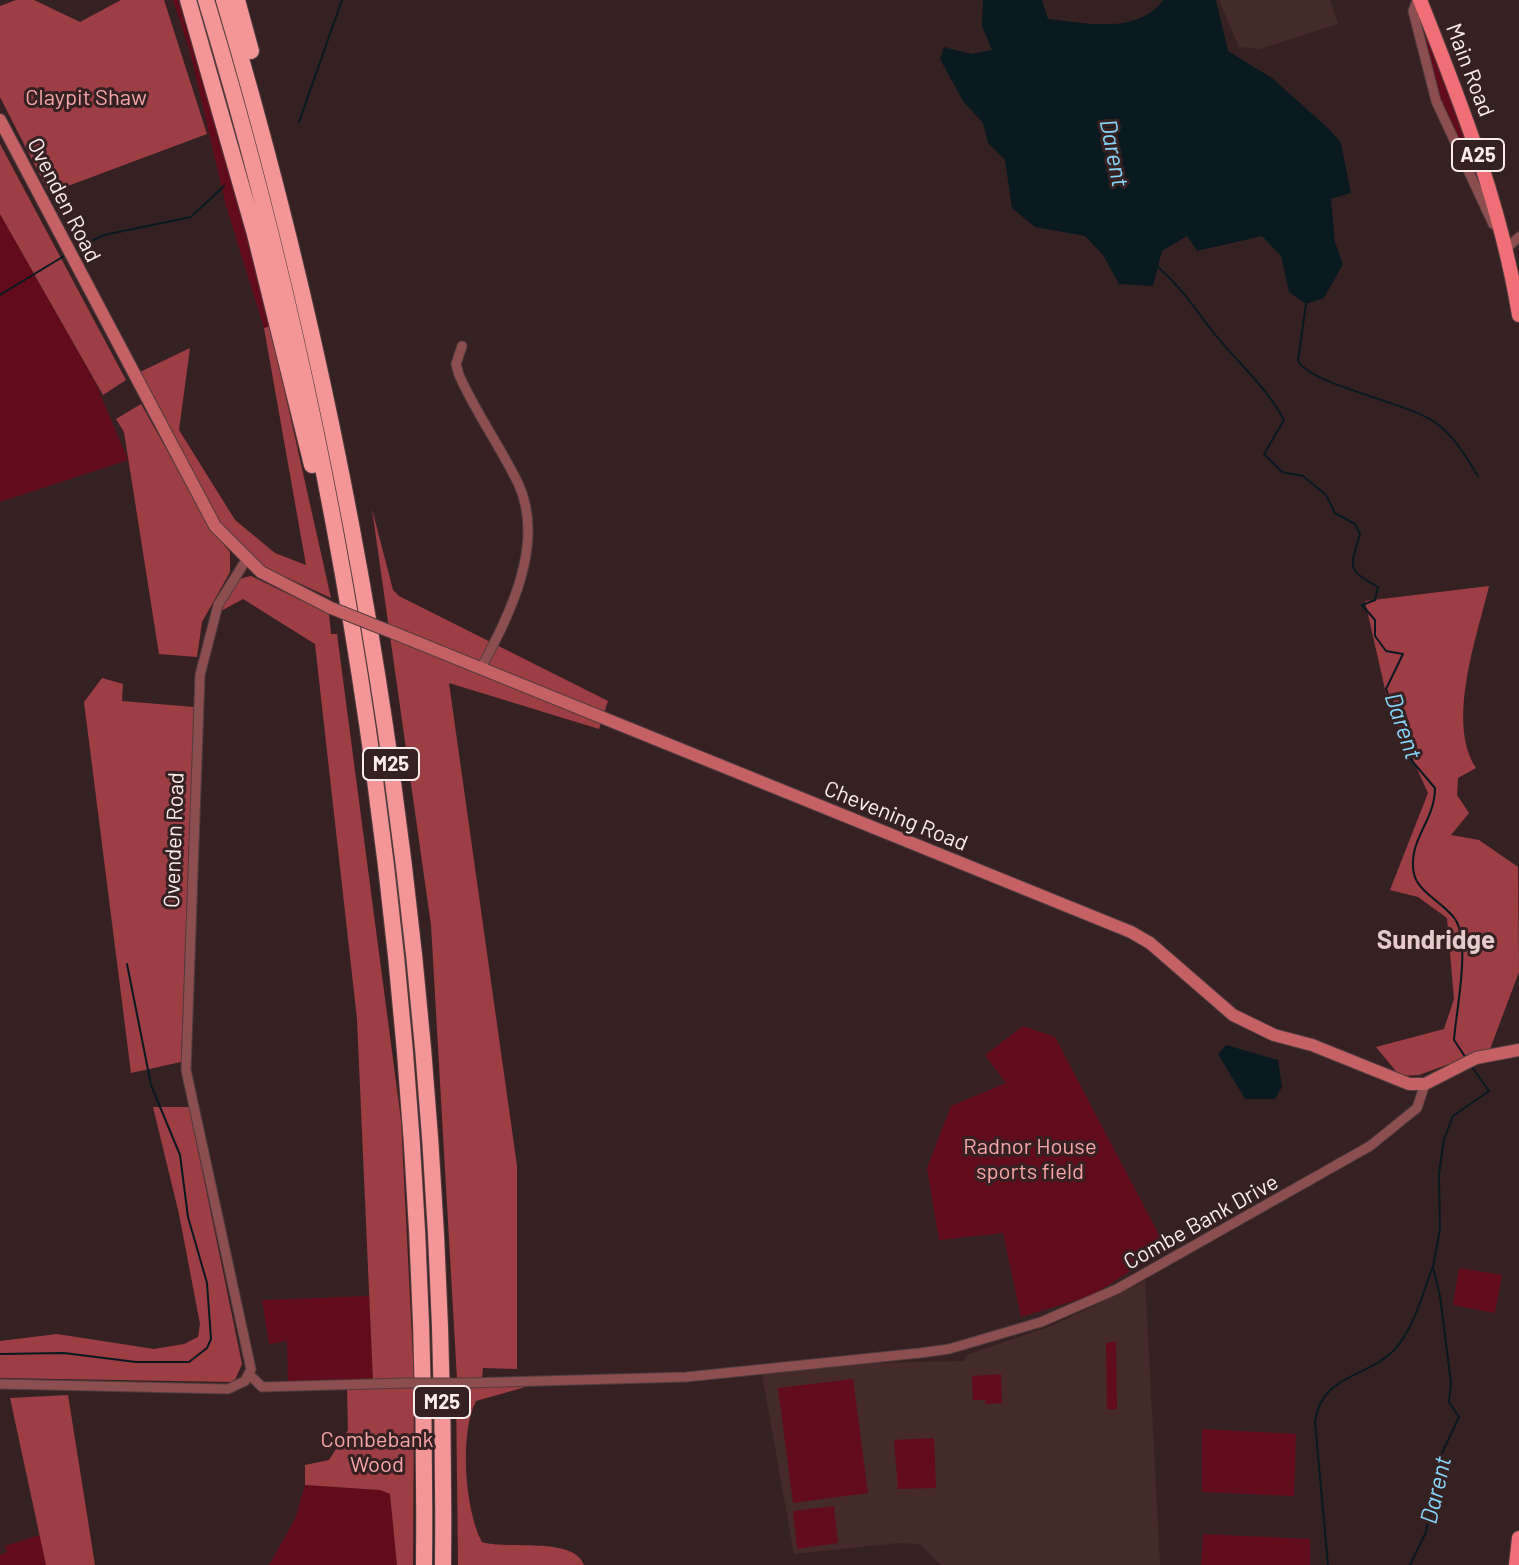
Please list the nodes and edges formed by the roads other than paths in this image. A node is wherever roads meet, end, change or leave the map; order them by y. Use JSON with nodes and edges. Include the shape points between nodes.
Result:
{"nodes":[{"id":1,"x":188,"y":0,"type":"edge"},
{"id":2,"x":206,"y":0,"type":"edge"},
{"id":3,"x":224,"y":0,"type":"edge"},
{"id":4,"x":237,"y":0,"type":"edge"},
{"id":5,"x":1418,"y":0,"type":"edge"},
{"id":6,"x":0,"y":120,"type":"edge"},
{"id":7,"x":1513,"y":242,"type":"edge"},
{"id":8,"x":303,"y":295,"type":"junction"},
{"id":9,"x":1519,"y":315,"type":"edge"},
{"id":10,"x":462,"y":346,"type":"dead end"},
{"id":11,"x":246,"y":560,"type":"junction"},
{"id":12,"x":344,"y":595,"type":"junction"},
{"id":13,"x":481,"y":668,"type":"junction"},
{"id":14,"x":1519,"y":1050,"type":"edge"},
{"id":15,"x":1425,"y":1084,"type":"junction"},
{"id":16,"x":249,"y":1374,"type":"junction"},
{"id":17,"x":0,"y":1384,"type":"edge"},
{"id":18,"x":237,"y":1386,"type":"junction"},
{"id":19,"x":262,"y":1387,"type":"junction"},
{"id":20,"x":1519,"y":1538,"type":"edge"},
{"id":21,"x":424,"y":1565,"type":"edge"},
{"id":22,"x":443,"y":1565,"type":"edge"},
{"id":23,"x":1516,"y":1565,"type":"edge"}],
"edges":[{"from":1,"to":12,"type":"highway","number":"M25","via":[[274,305]]},
{"from":2,"to":12,"type":"highway","number":"M25","via":[[300,356]]},
{"from":3,"to":8,"type":"highway","number":"M25"},
{"from":4,"to":8,"type":"highway","number":"M25","via":[[292,206]]},
{"from":5,"to":7,"type":"main road","name":"Main Road","number":"A25"},
{"from":5,"to":7,"type":"street","via":[[1413,11],[1436,101],[1495,229]]},
{"from":6,"to":11,"type":"main road","name":"Ovenden Road","via":[[204,507]]},
{"from":7,"to":9,"type":"main road","name":"Main Road","number":"A25"},
{"from":8,"to":22,"type":"highway","number":"M25","via":[[361,574],[411,918],[437,1239]]},
{"from":10,"to":13,"type":"street","via":[[456,364],[459,375],[519,486],[529,535],[513,598]]},
{"from":11,"to":13,"type":"main road","name":"Chevening Road","bridge":true,"via":[[331,608]]},
{"from":11,"to":16,"type":"street","name":"Ovenden Road","via":[[218,605],[200,675],[186,1070],[250,1353]]},
{"from":12,"to":21,"type":"highway","number":"M25","via":[[381,834],[407,1075],[422,1343]]},
{"from":13,"to":15,"type":"main road","name":"Chevening Road","via":[[1100,919],[1150,943],[1233,1015],[1395,1079]]},
{"from":14,"to":15,"type":"main road","via":[[1476,1058]]},
{"from":15,"to":19,"type":"street","name":"Combe Bank Drive","bridge":true,"via":[[1417,1108],[1370,1146],[1220,1234],[1041,1322],[963,1345],[686,1377]]},
{"from":16,"to":18,"type":"street"},
{"from":16,"to":19,"type":"street"},
{"from":17,"to":18,"type":"street","via":[[197,1390]]},
{"from":18,"to":19,"type":"street","name":"Combe Bank Drive"},
{"from":20,"to":23,"type":"main road"}]}
